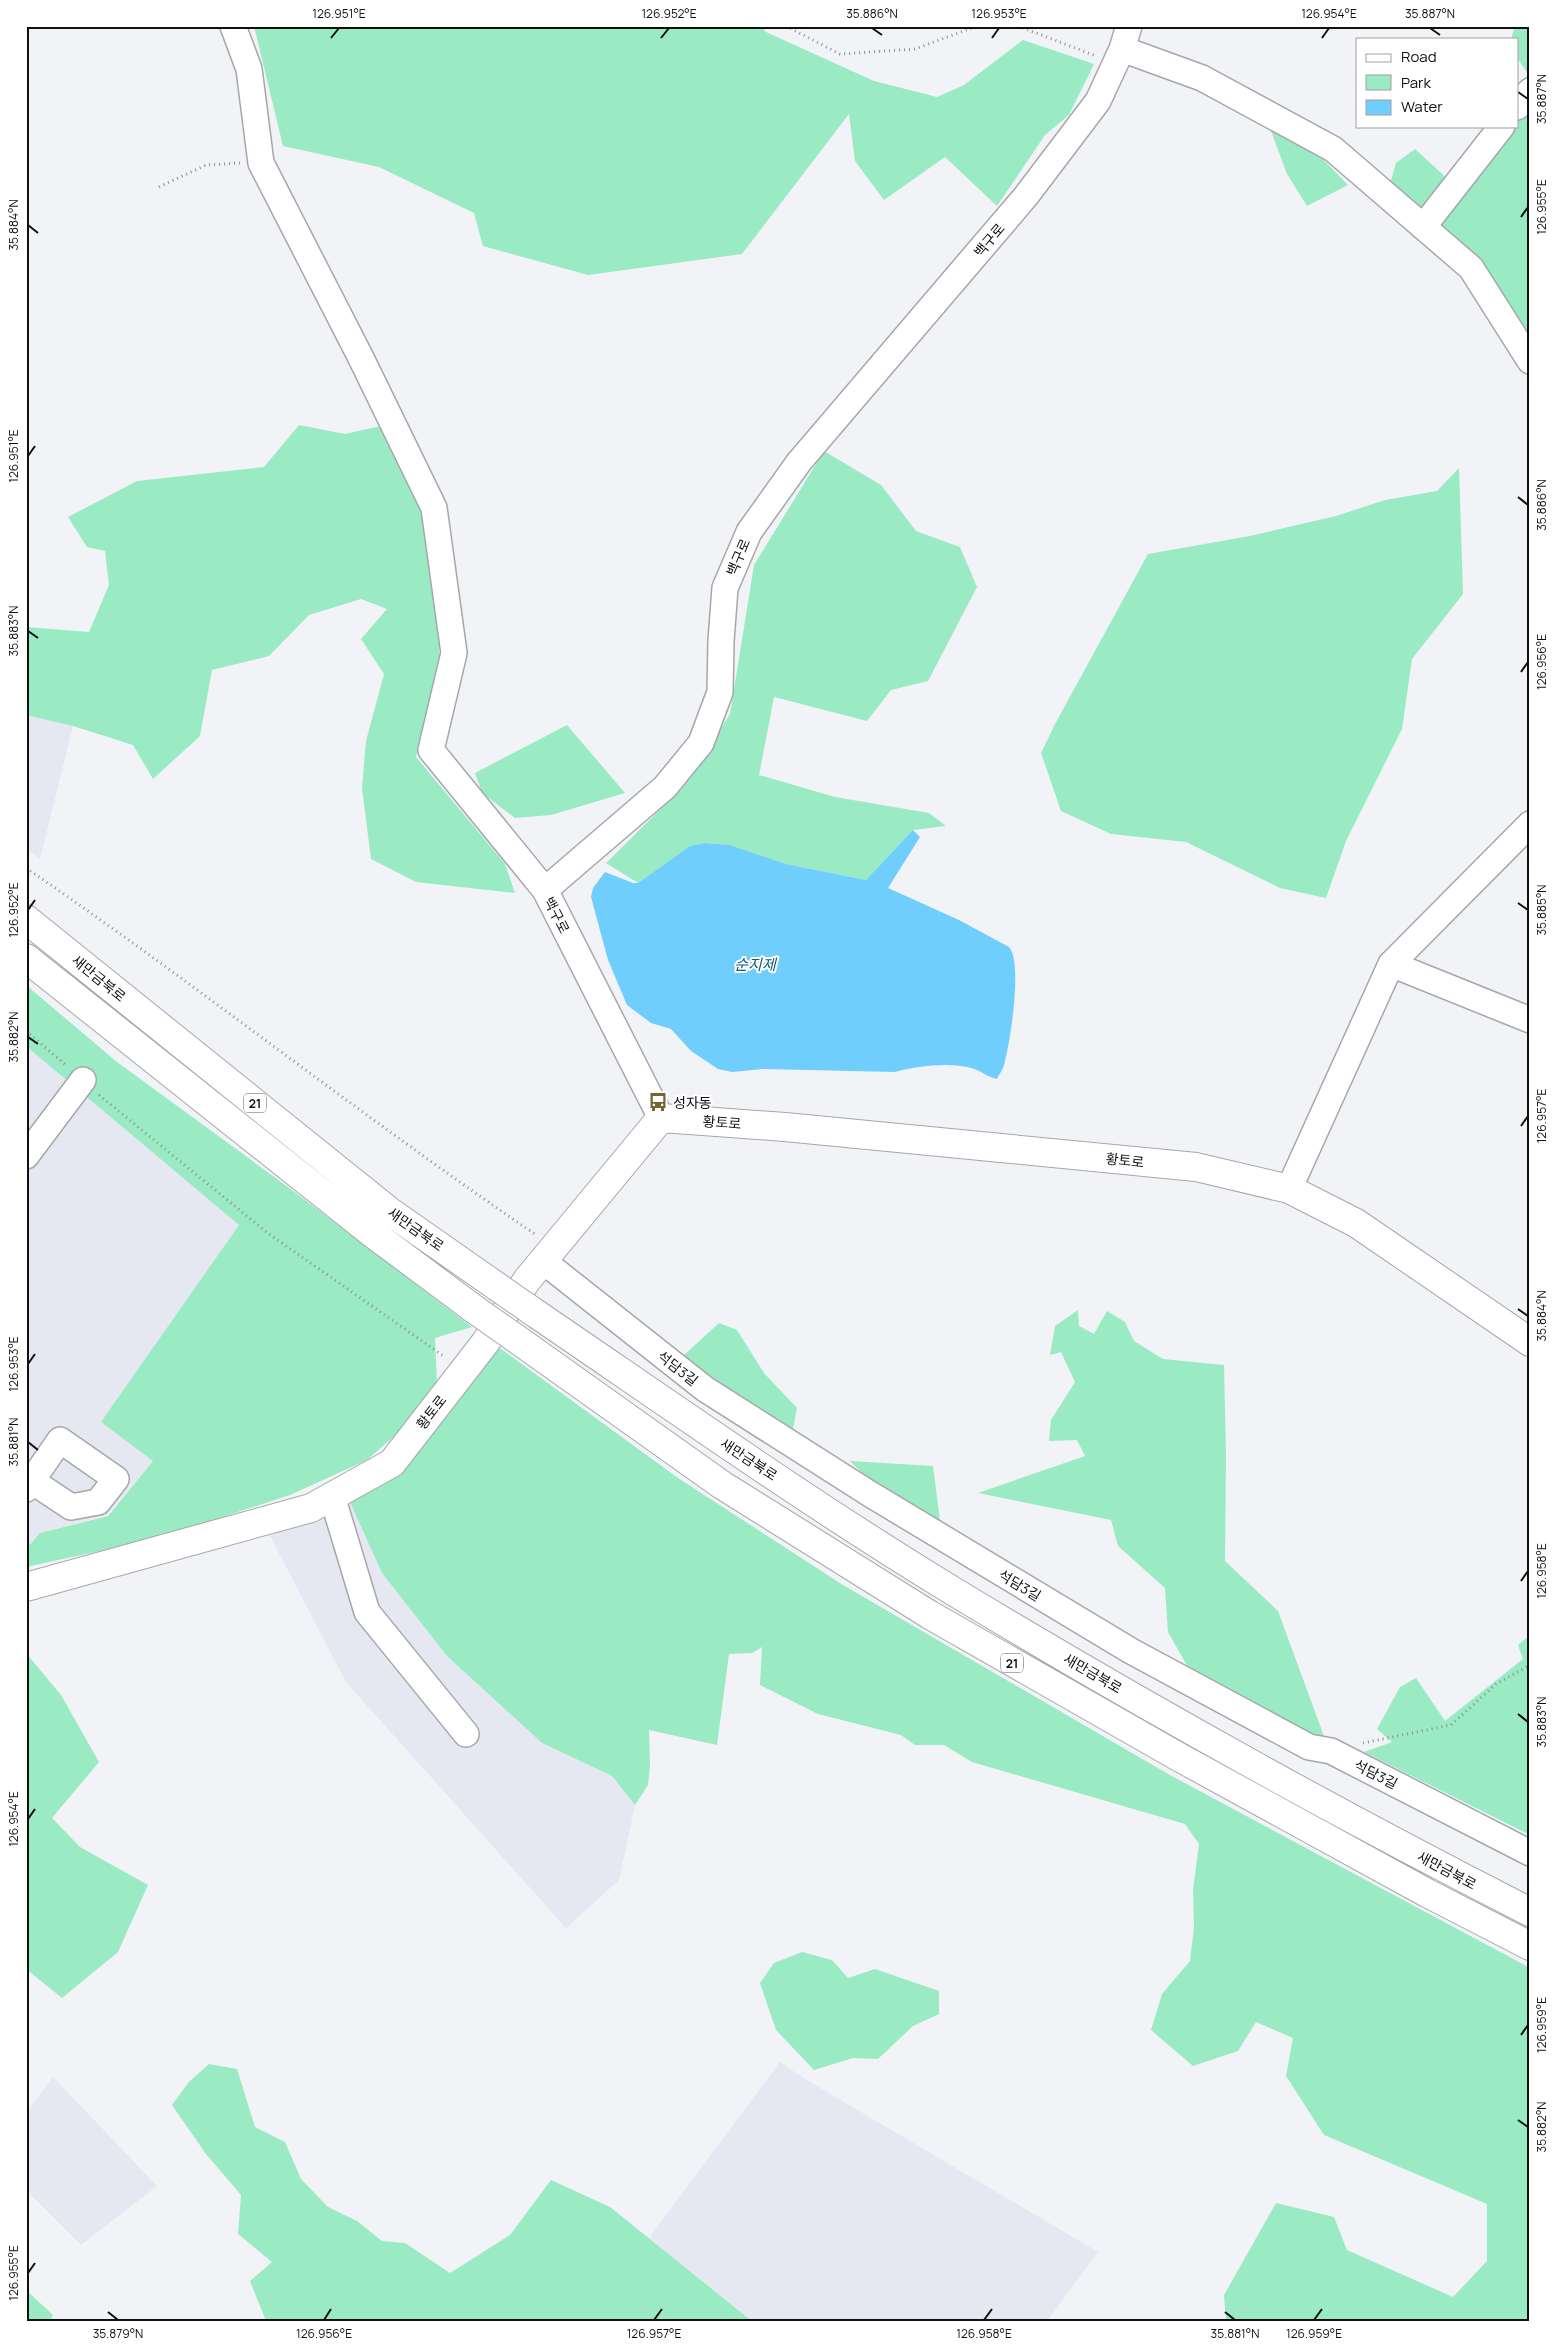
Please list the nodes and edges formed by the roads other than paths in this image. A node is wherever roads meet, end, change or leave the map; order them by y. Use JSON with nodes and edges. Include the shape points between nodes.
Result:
{"nodes":[{"id":1,"x":233,"y":26,"type":"edge"},
{"id":2,"x":1122,"y":46,"type":"edge"},
{"id":3,"x":1530,"y":91,"type":"edge"},
{"id":4,"x":1518,"y":106,"type":"edge"},
{"id":5,"x":1500,"y":128,"type":"edge"},
{"id":6,"x":1424,"y":227,"type":"junction"},
{"id":7,"x":1530,"y":360,"type":"edge"},
{"id":8,"x":1530,"y":824,"type":"edge"},
{"id":9,"x":545,"y":890,"type":"junction"},
{"id":10,"x":26,"y":919,"type":"edge"},
{"id":11,"x":26,"y":958,"type":"edge"},
{"id":12,"x":1391,"y":964,"type":"junction"},
{"id":13,"x":1530,"y":1020,"type":"edge"},
{"id":14,"x":83,"y":1080,"type":"road end"},
{"id":15,"x":662,"y":1118,"type":"junction"},
{"id":16,"x":26,"y":1156,"type":"edge"},
{"id":17,"x":1289,"y":1189,"type":"junction"},
{"id":18,"x":549,"y":1254,"type":"junction"},
{"id":19,"x":1530,"y":1342,"type":"edge"},
{"id":20,"x":332,"y":1496,"type":"junction"},
{"id":21,"x":26,"y":1587,"type":"edge"},
{"id":22,"x":466,"y":1734,"type":"dead end"},
{"id":23,"x":1530,"y":1853,"type":"edge"},
{"id":24,"x":1530,"y":1912,"type":"edge"},
{"id":25,"x":1530,"y":1946,"type":"edge"}],
"edges":[{"from":1,"to":9,"type":"street","via":[[249,69],[261,163],[434,508],[454,653],[431,750]]},
{"from":2,"to":6,"type":"street","via":[[1202,78],[1333,149]]},
{"from":2,"to":9,"type":"street","name":"백구로","via":[[1098,101],[1026,196],[799,462],[749,532],[725,588],[720,692],[701,743],[665,787]]},
{"from":3,"to":4,"type":"street"},
{"from":5,"to":6,"type":"street"},
{"from":6,"to":7,"type":"street","via":[[1471,268]]},
{"from":8,"to":12,"type":"street"},
{"from":9,"to":15,"type":"street","name":"백구로"},
{"from":10,"to":24,"type":"main road","name":"새만금북로","number":"21","bridge":true,"via":[[389,1211],[738,1452],[952,1590],[1191,1731]]},
{"from":11,"to":25,"type":"main road","name":"새만금북로","number":"21","bridge":true,"via":[[372,1233],[722,1485],[930,1615],[1176,1756]]},
{"from":12,"to":13,"type":"street"},
{"from":12,"to":17,"type":"street"},
{"from":14,"to":16,"type":"street"},
{"from":15,"to":17,"type":"main road","name":"황토로","via":[[1196,1167]]},
{"from":15,"to":18,"type":"main road","name":"황토로"},
{"from":17,"to":19,"type":"main road","name":"황토로","via":[[1356,1223]]},
{"from":18,"to":20,"type":"main road","name":"황토로","via":[[392,1463]]},
{"from":18,"to":23,"type":"street","name":"석담3길","via":[[705,1389],[870,1494],[1130,1651],[1310,1748],[1332,1751]]},
{"from":20,"to":21,"type":"main road","name":"황토로","via":[[311,1508]]},
{"from":20,"to":22,"type":"street","via":[[367,1612]]}]}
